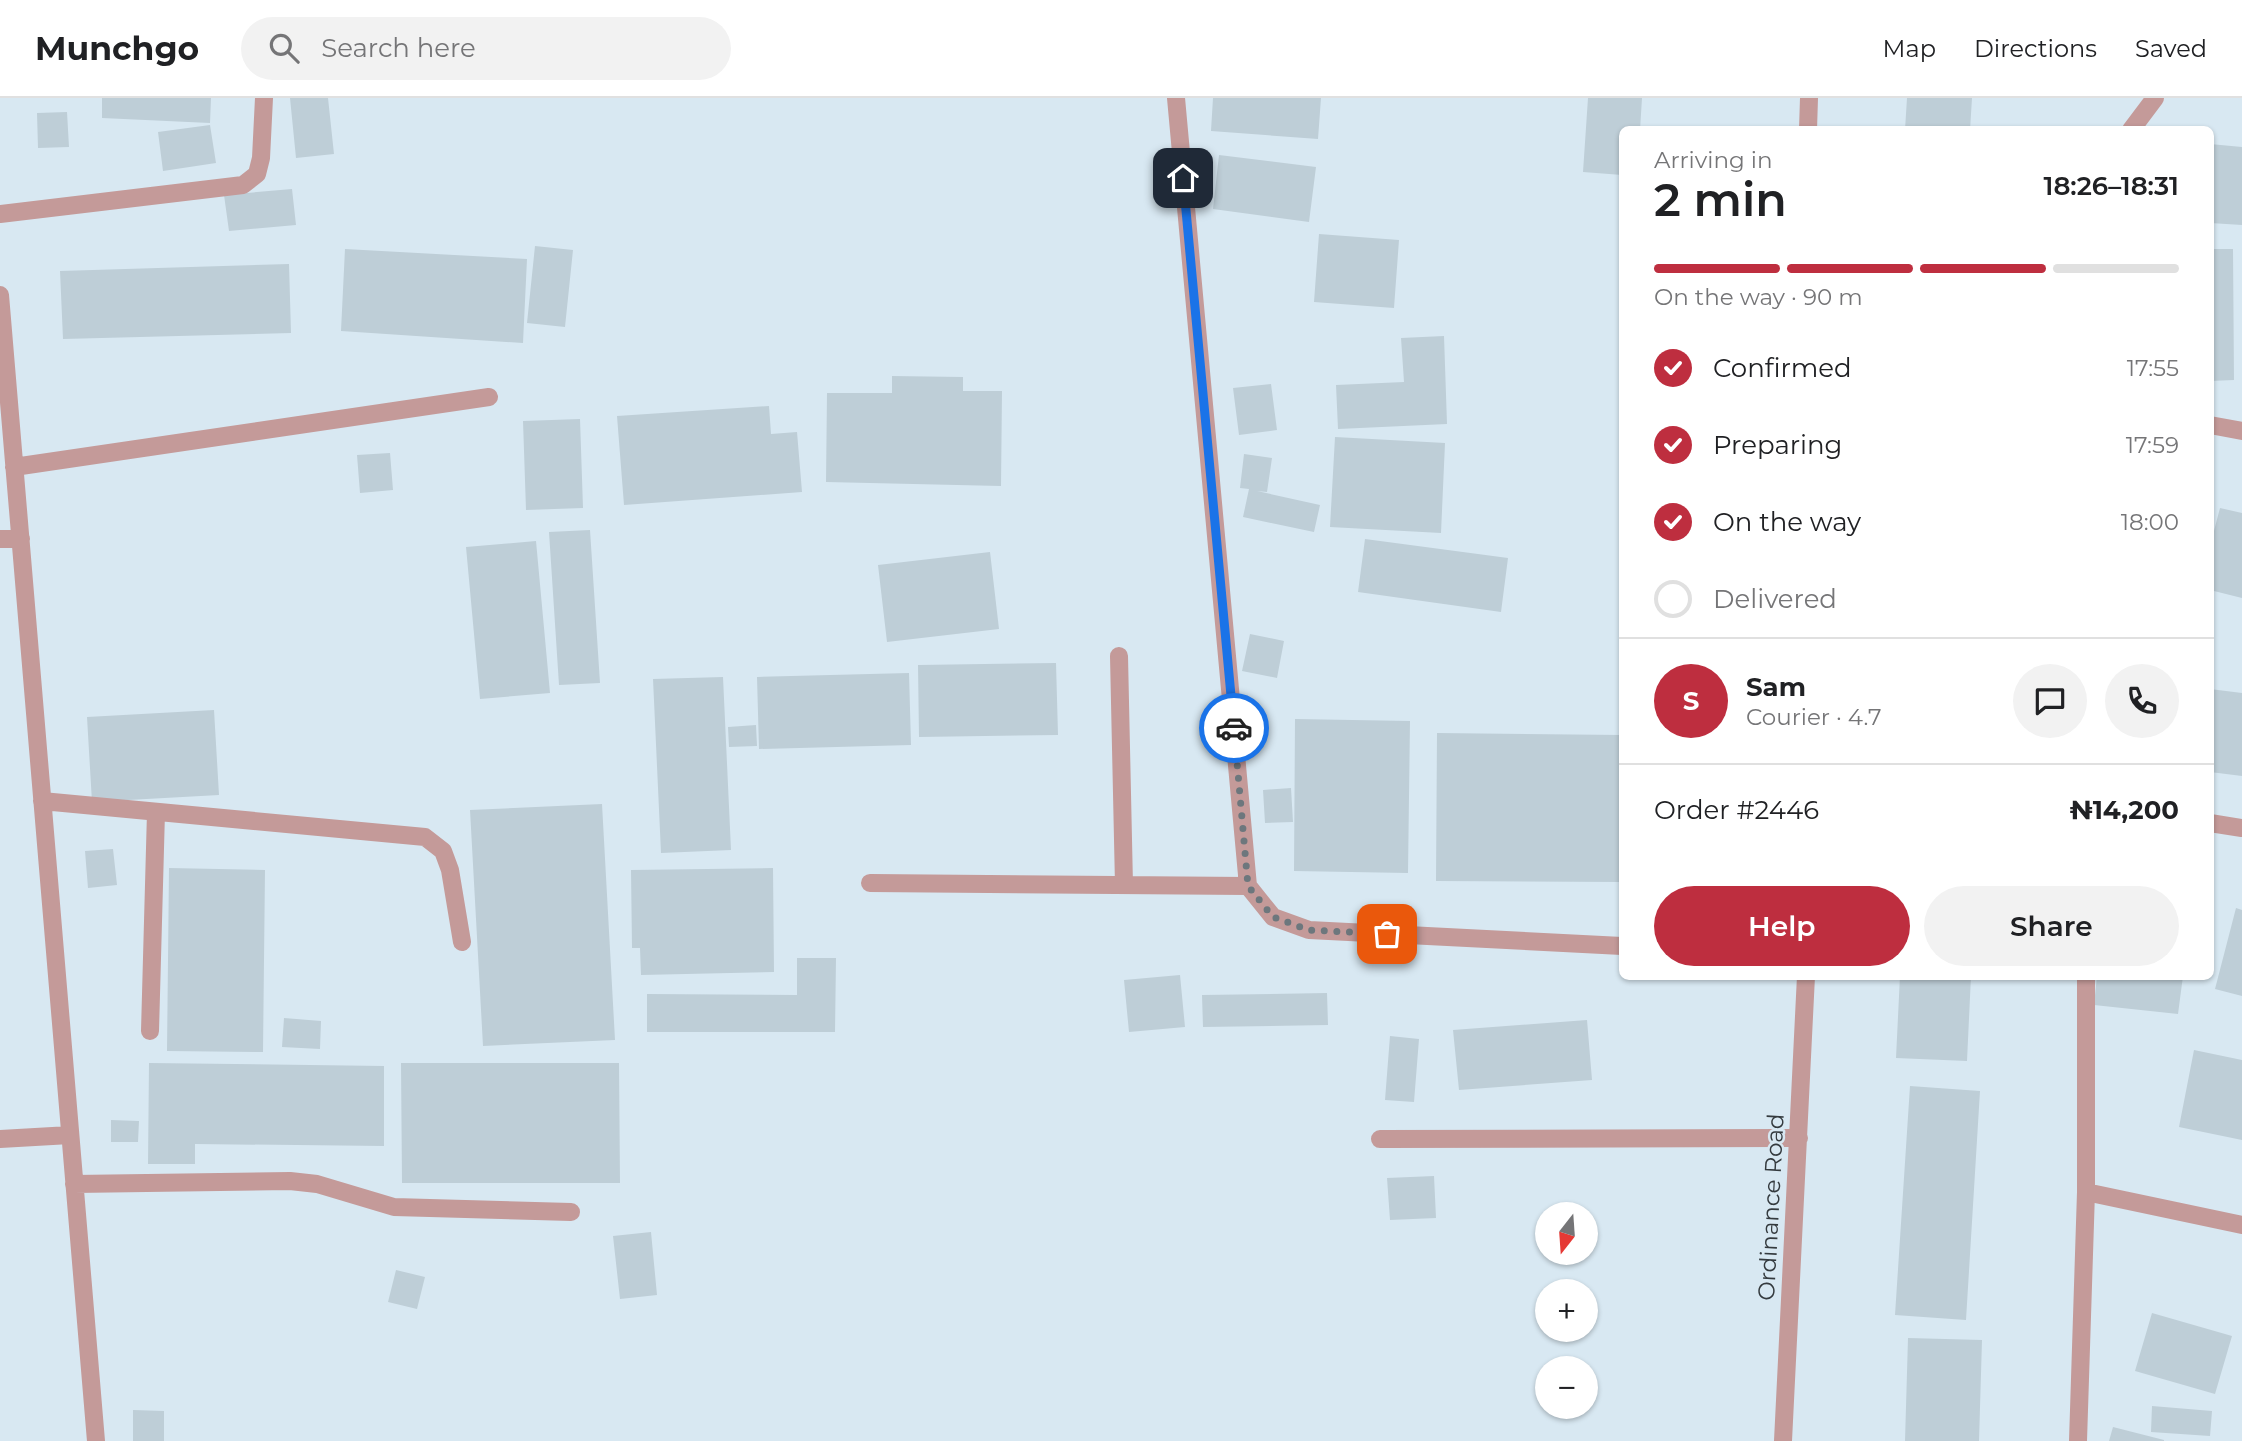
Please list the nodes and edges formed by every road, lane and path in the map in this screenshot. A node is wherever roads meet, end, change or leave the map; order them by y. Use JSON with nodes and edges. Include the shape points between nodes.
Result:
{"nodes":[{"id":1,"x":264,"y":98,"type":"edge"},
{"id":2,"x":1175,"y":98,"type":"edge"},
{"id":3,"x":1808,"y":98,"type":"edge"},
{"id":4,"x":2155,"y":98,"type":"edge"},
{"id":5,"x":1808,"y":126,"type":"edge"},
{"id":6,"x":2134,"y":126,"type":"edge"},
{"id":7,"x":0,"y":214,"type":"edge"},
{"id":8,"x":0,"y":295,"type":"edge"},
{"id":9,"x":489,"y":397,"type":"dead end"},
{"id":10,"x":2214,"y":426,"type":"edge"},
{"id":11,"x":2242,"y":430,"type":"edge"},
{"id":12,"x":14,"y":467,"type":"junction"},
{"id":13,"x":0,"y":539,"type":"edge"},
{"id":14,"x":21,"y":539,"type":"junction"},
{"id":15,"x":1119,"y":656,"type":"dead end"},
{"id":16,"x":42,"y":801,"type":"junction"},
{"id":17,"x":156,"y":812,"type":"junction"},
{"id":18,"x":2214,"y":824,"type":"edge"},
{"id":19,"x":2242,"y":828,"type":"edge"},
{"id":20,"x":870,"y":883,"type":"dead end"},
{"id":21,"x":1124,"y":885,"type":"junction"},
{"id":22,"x":1248,"y":886,"type":"junction"},
{"id":23,"x":462,"y":942,"type":"dead end"},
{"id":24,"x":1619,"y":946,"type":"edge"},
{"id":25,"x":1806,"y":980,"type":"edge"},
{"id":26,"x":2085,"y":980,"type":"edge"},
{"id":27,"x":150,"y":1031,"type":"dead end"},
{"id":28,"x":70,"y":1135,"type":"junction"},
{"id":29,"x":1799,"y":1138,"type":"junction"},
{"id":30,"x":0,"y":1139,"type":"edge"},
{"id":31,"x":1380,"y":1139,"type":"dead end"},
{"id":32,"x":74,"y":1184,"type":"junction"},
{"id":33,"x":2086,"y":1192,"type":"junction"},
{"id":34,"x":571,"y":1212,"type":"dead end"},
{"id":35,"x":2242,"y":1225,"type":"edge"},
{"id":36,"x":96,"y":1441,"type":"edge"},
{"id":37,"x":1783,"y":1441,"type":"edge"},
{"id":38,"x":2078,"y":1441,"type":"edge"}],
"edges":[{"from":1,"to":7,"type":"street","via":[[261,158],[257,174],[243,185]]},
{"from":2,"to":22,"type":"street"},
{"from":3,"to":5,"type":"street"},
{"from":4,"to":6,"type":"street"},
{"from":8,"to":12,"type":"street"},
{"from":9,"to":12,"type":"street"},
{"from":10,"to":11,"type":"street"},
{"from":12,"to":14,"type":"street"},
{"from":13,"to":14,"type":"street"},
{"from":14,"to":16,"type":"street"},
{"from":15,"to":21,"type":"street"},
{"from":16,"to":17,"type":"street"},
{"from":16,"to":28,"type":"street"},
{"from":17,"to":23,"type":"street","via":[[425,837],[443,851],[450,870]]},
{"from":17,"to":27,"type":"street"},
{"from":18,"to":19,"type":"street"},
{"from":20,"to":21,"type":"street"},
{"from":21,"to":22,"type":"street"},
{"from":22,"to":24,"type":"street","via":[[1273,917],[1309,930]]},
{"from":25,"to":29,"type":"street","name":"Ordinance Road"},
{"from":26,"to":33,"type":"street"},
{"from":28,"to":30,"type":"street"},
{"from":28,"to":32,"type":"street"},
{"from":29,"to":31,"type":"street"},
{"from":29,"to":37,"type":"street","name":"Ordinance Road"},
{"from":32,"to":34,"type":"street","via":[[290,1181],[317,1184],[394,1208]]},
{"from":32,"to":36,"type":"street"},
{"from":33,"to":35,"type":"street"},
{"from":33,"to":38,"type":"street"}]}
